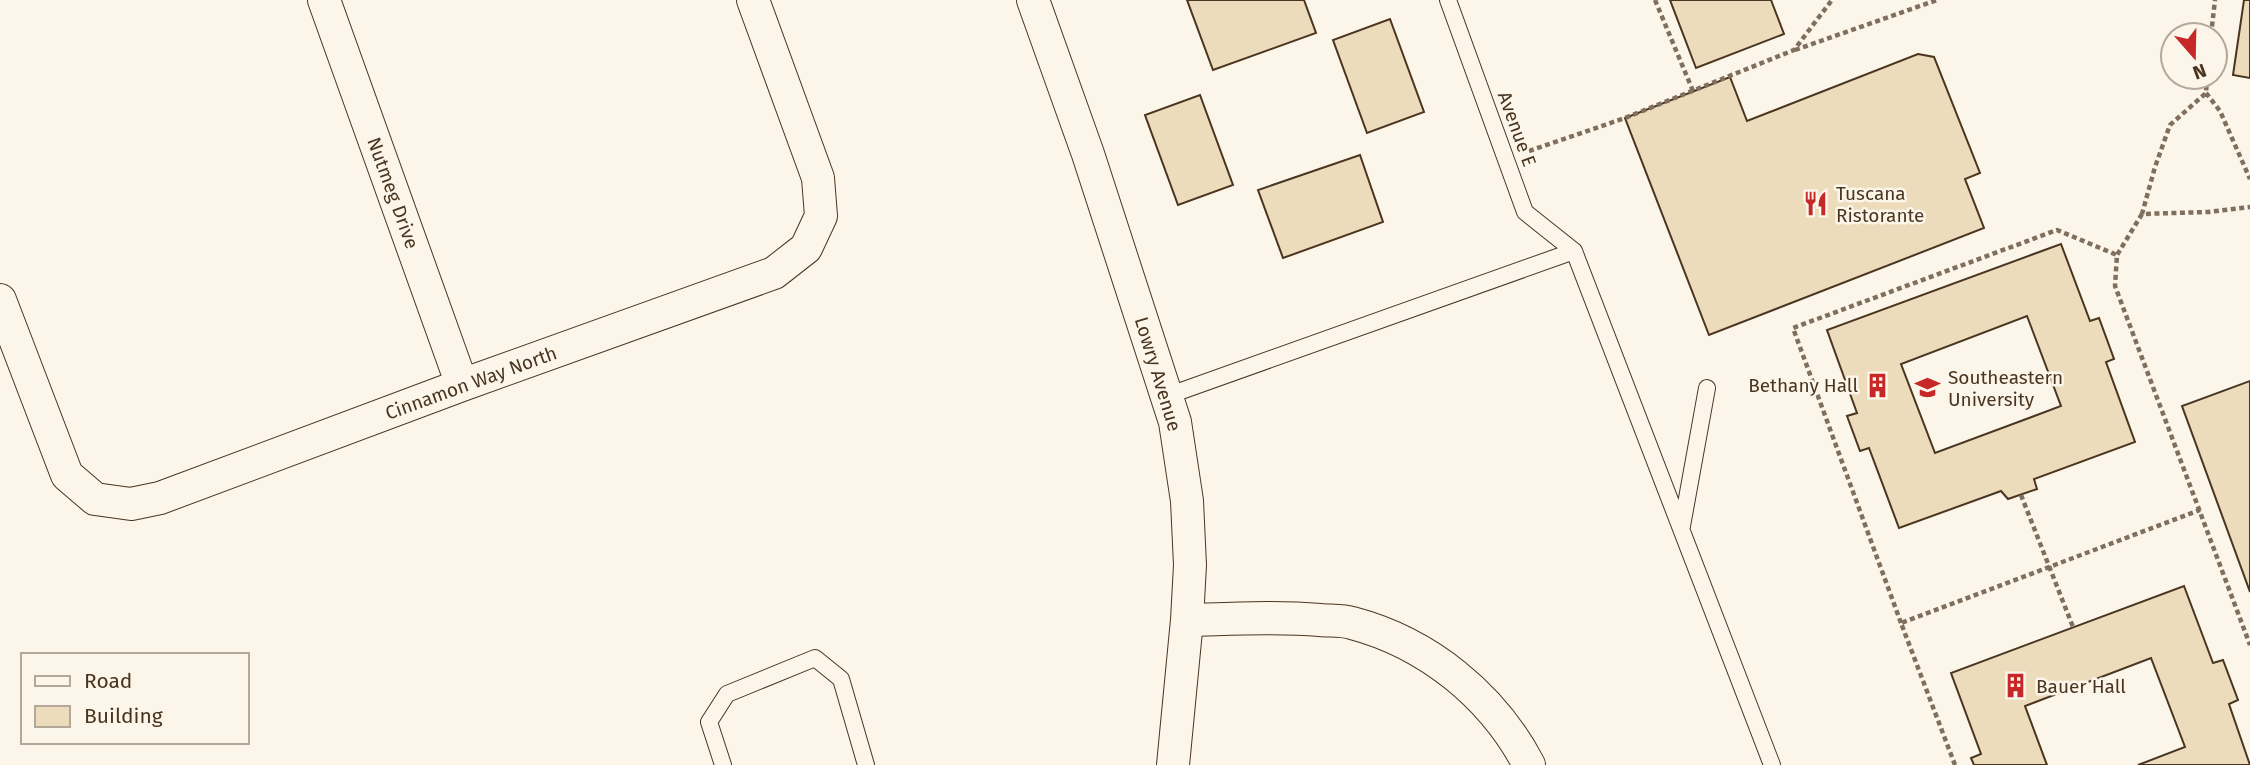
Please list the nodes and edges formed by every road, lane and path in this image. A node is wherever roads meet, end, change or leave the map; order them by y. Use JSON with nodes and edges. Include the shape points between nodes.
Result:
{"nodes":[{"id":1,"x":324,"y":0,"type":"edge"},
{"id":2,"x":753,"y":0,"type":"edge"},
{"id":3,"x":1032,"y":0,"type":"edge"},
{"id":4,"x":1448,"y":0,"type":"edge"},
{"id":5,"x":1655,"y":0,"type":"edge"},
{"id":6,"x":1832,"y":0,"type":"edge"},
{"id":7,"x":1937,"y":0,"type":"edge"},
{"id":8,"x":2215,"y":0,"type":"edge"},
{"id":9,"x":2213,"y":21,"type":"edge"},
{"id":10,"x":1794,"y":50,"type":"junction"},
{"id":11,"x":1693,"y":91,"type":"junction"},
{"id":12,"x":2206,"y":93,"type":"joint"},
{"id":13,"x":1505,"y":159,"type":"junction"},
{"id":14,"x":2250,"y":179,"type":"edge"},
{"id":15,"x":2250,"y":207,"type":"edge"},
{"id":16,"x":2142,"y":214,"type":"junction"},
{"id":17,"x":1574,"y":251,"type":"junction"},
{"id":18,"x":2117,"y":255,"type":"junction"},
{"id":19,"x":0,"y":300,"type":"edge"},
{"id":20,"x":462,"y":386,"type":"junction"},
{"id":21,"x":1707,"y":388,"type":"dead end"},
{"id":22,"x":1167,"y":396,"type":"junction"},
{"id":23,"x":2021,"y":495,"type":"dead end"},
{"id":24,"x":2200,"y":510,"type":"junction"},
{"id":25,"x":1681,"y":528,"type":"junction"},
{"id":26,"x":2049,"y":567,"type":"junction"},
{"id":27,"x":1187,"y":620,"type":"junction"},
{"id":28,"x":1901,"y":623,"type":"junction"},
{"id":29,"x":2073,"y":627,"type":"dead end"},
{"id":30,"x":2250,"y":645,"type":"edge"},
{"id":31,"x":723,"y":765,"type":"edge"},
{"id":32,"x":866,"y":765,"type":"edge"},
{"id":33,"x":1173,"y":765,"type":"edge"},
{"id":34,"x":1529,"y":765,"type":"edge"},
{"id":35,"x":1772,"y":765,"type":"edge"},
{"id":36,"x":1955,"y":765,"type":"edge"}],
"edges":[{"from":1,"to":20,"type":"street","name":"Nutmeg Drive"},
{"from":2,"to":20,"type":"street","name":"Cinnamon Way North","via":[[818,178],[821,216],[806,248],[775,274]]},
{"from":3,"to":22,"type":"street","name":"Lowry Avenue"},
{"from":4,"to":13,"type":"lane","name":"Avenue E"},
{"from":5,"to":11,"type":"path"},
{"from":6,"to":10,"type":"path"},
{"from":7,"to":10,"type":"path"},
{"from":8,"to":9,"type":"path"},
{"from":10,"to":11,"type":"path"},
{"from":11,"to":13,"type":"path"},
{"from":12,"to":14,"type":"path","via":[[2220,111]]},
{"from":12,"to":16,"type":"path","via":[[2170,125]]},
{"from":13,"to":17,"type":"lane","name":"Avenue E","via":[[1525,212]]},
{"from":15,"to":16,"type":"path"},
{"from":16,"to":18,"type":"path"},
{"from":17,"to":22,"type":"lane"},
{"from":17,"to":25,"type":"lane"},
{"from":18,"to":24,"type":"path","via":[[2115,286]]},
{"from":18,"to":28,"type":"path","via":[[2057,230],[1793,328]]},
{"from":19,"to":20,"type":"street","name":"Cinnamon Way North","via":[[67,475],[95,499],[131,504],[160,499]]},
{"from":21,"to":25,"type":"lane"},
{"from":22,"to":27,"type":"street","name":"Lowry Avenue","via":[[1187,501]]},
{"from":23,"to":26,"type":"path"},
{"from":24,"to":26,"type":"path"},
{"from":24,"to":30,"type":"path"},
{"from":25,"to":35,"type":"lane"},
{"from":26,"to":28,"type":"path"},
{"from":26,"to":29,"type":"path"},
{"from":27,"to":33,"type":"street","name":"Lowry Avenue"},
{"from":27,"to":34,"type":"street","via":[[1289,617],[1351,623],[1417,648],[1472,688],[1515,737]]},
{"from":28,"to":36,"type":"path"},
{"from":31,"to":32,"type":"lane","via":[[709,722],[727,694],[815,659],[841,679]]}]}
